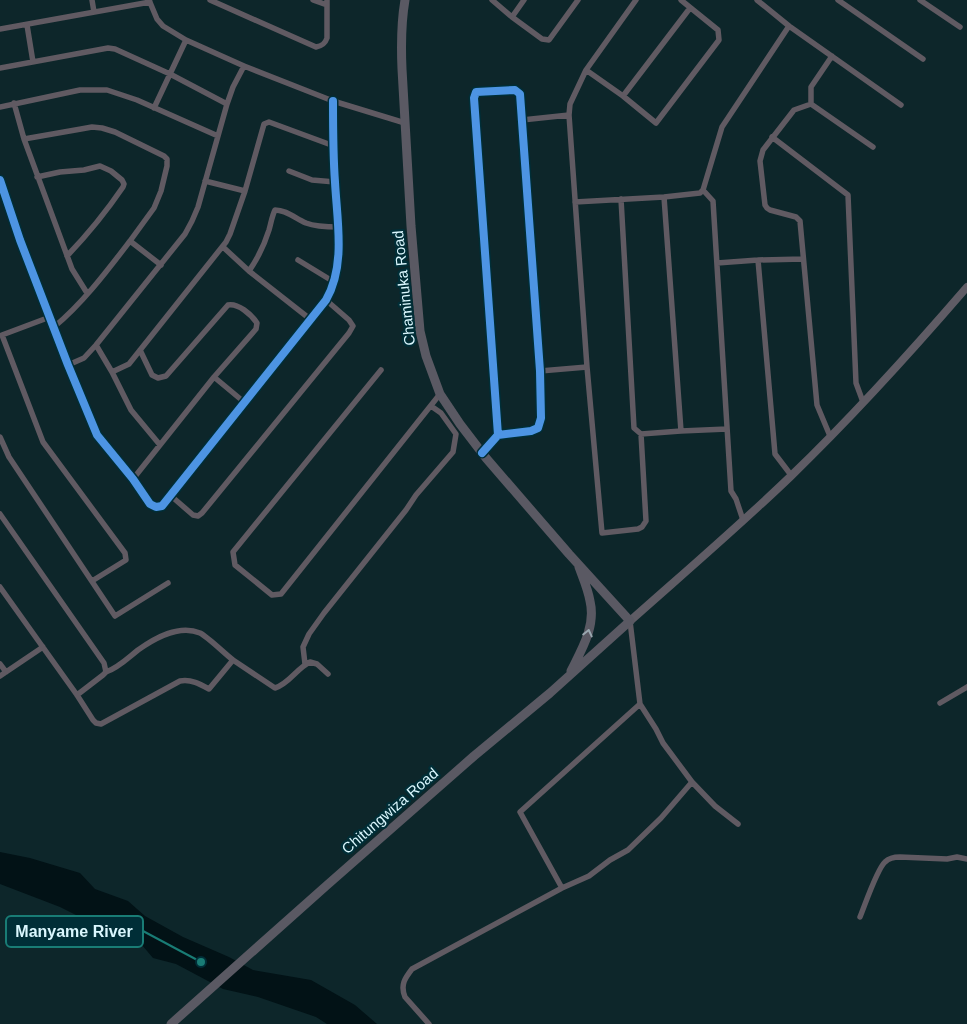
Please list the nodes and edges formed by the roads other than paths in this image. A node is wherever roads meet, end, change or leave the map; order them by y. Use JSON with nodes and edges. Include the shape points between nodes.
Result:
{"nodes":[{"id":1,"x":92,"y":0,"type":"edge"},
{"id":2,"x":211,"y":0,"type":"edge"},
{"id":3,"x":313,"y":0,"type":"edge"},
{"id":4,"x":405,"y":0,"type":"edge"},
{"id":5,"x":492,"y":0,"type":"edge"},
{"id":6,"x":524,"y":0,"type":"edge"},
{"id":7,"x":578,"y":0,"type":"edge"},
{"id":8,"x":681,"y":0,"type":"edge"},
{"id":9,"x":757,"y":0,"type":"edge"},
{"id":10,"x":838,"y":0,"type":"edge"},
{"id":11,"x":920,"y":0,"type":"edge"},
{"id":12,"x":149,"y":1,"type":"edge"},
{"id":13,"x":635,"y":1,"type":"edge"},
{"id":14,"x":327,"y":3,"type":"edge"},
{"id":15,"x":690,"y":8,"type":"junction"},
{"id":16,"x":94,"y":12,"type":"junction"},
{"id":17,"x":512,"y":17,"type":"junction"},
{"id":18,"x":27,"y":25,"type":"junction"},
{"id":19,"x":789,"y":26,"type":"junction"},
{"id":20,"x":960,"y":28,"type":"dead end"},
{"id":21,"x":0,"y":29,"type":"edge"},
{"id":22,"x":186,"y":40,"type":"junction"},
{"id":23,"x":832,"y":56,"type":"junction"},
{"id":24,"x":923,"y":59,"type":"dead end"},
{"id":25,"x":33,"y":62,"type":"junction"},
{"id":26,"x":244,"y":66,"type":"junction"},
{"id":27,"x":0,"y":68,"type":"edge"},
{"id":28,"x":586,"y":70,"type":"junction"},
{"id":29,"x":170,"y":74,"type":"junction"},
{"id":30,"x":623,"y":96,"type":"junction"},
{"id":31,"x":333,"y":101,"type":"junction"},
{"id":32,"x":14,"y":103,"type":"junction"},
{"id":33,"x":227,"y":104,"type":"junction"},
{"id":34,"x":811,"y":104,"type":"junction"},
{"id":35,"x":901,"y":105,"type":"dead end"},
{"id":36,"x":0,"y":107,"type":"edge"},
{"id":37,"x":154,"y":108,"type":"junction"},
{"id":38,"x":569,"y":115,"type":"junction"},
{"id":39,"x":522,"y":120,"type":"junction"},
{"id":40,"x":405,"y":123,"type":"junction"},
{"id":41,"x":218,"y":136,"type":"junction"},
{"id":42,"x":772,"y":137,"type":"junction"},
{"id":43,"x":24,"y":139,"type":"junction"},
{"id":44,"x":334,"y":146,"type":"junction"},
{"id":45,"x":873,"y":147,"type":"dead end"},
{"id":46,"x":289,"y":170,"type":"dead end"},
{"id":47,"x":37,"y":176,"type":"junction"},
{"id":48,"x":0,"y":180,"type":"edge"},
{"id":49,"x":205,"y":181,"type":"junction"},
{"id":50,"x":335,"y":182,"type":"junction"},
{"id":51,"x":703,"y":190,"type":"junction"},
{"id":52,"x":244,"y":191,"type":"junction"},
{"id":53,"x":664,"y":197,"type":"junction"},
{"id":54,"x":621,"y":199,"type":"junction"},
{"id":55,"x":575,"y":202,"type":"junction"},
{"id":56,"x":339,"y":227,"type":"junction"},
{"id":57,"x":130,"y":241,"type":"junction"},
{"id":58,"x":223,"y":247,"type":"junction"},
{"id":59,"x":67,"y":256,"type":"junction"},
{"id":60,"x":804,"y":259,"type":"junction"},
{"id":61,"x":298,"y":260,"type":"dead end"},
{"id":62,"x":758,"y":260,"type":"junction"},
{"id":63,"x":716,"y":263,"type":"junction"},
{"id":64,"x":161,"y":265,"type":"junction"},
{"id":65,"x":249,"y":271,"type":"junction"},
{"id":66,"x":334,"y":282,"type":"junction"},
{"id":67,"x":967,"y":287,"type":"edge"},
{"id":68,"x":87,"y":293,"type":"junction"},
{"id":69,"x":326,"y":300,"type":"junction"},
{"id":70,"x":50,"y":317,"type":"junction"},
{"id":71,"x":310,"y":320,"type":"junction"},
{"id":72,"x":54,"y":327,"type":"junction"},
{"id":73,"x":1,"y":332,"type":"edge"},
{"id":74,"x":96,"y":345,"type":"junction"},
{"id":75,"x":140,"y":350,"type":"junction"},
{"id":76,"x":68,"y":365,"type":"junction"},
{"id":77,"x":587,"y":367,"type":"junction"},
{"id":78,"x":381,"y":370,"type":"dead end"},
{"id":79,"x":540,"y":371,"type":"junction"},
{"id":80,"x":112,"y":372,"type":"junction"},
{"id":81,"x":214,"y":377,"type":"junction"},
{"id":82,"x":440,"y":394,"type":"junction"},
{"id":83,"x":244,"y":402,"type":"junction"},
{"id":84,"x":863,"y":402,"type":"junction"},
{"id":85,"x":431,"y":406,"type":"junction"},
{"id":86,"x":727,"y":429,"type":"junction"},
{"id":87,"x":681,"y":431,"type":"junction"},
{"id":88,"x":498,"y":434,"type":"junction"},
{"id":89,"x":641,"y":434,"type":"junction"},
{"id":90,"x":830,"y":436,"type":"junction"},
{"id":91,"x":0,"y":437,"type":"edge"},
{"id":92,"x":160,"y":445,"type":"junction"},
{"id":93,"x":482,"y":453,"type":"junction"},
{"id":94,"x":791,"y":475,"type":"junction"},
{"id":95,"x":133,"y":479,"type":"junction"},
{"id":96,"x":170,"y":495,"type":"junction"},
{"id":97,"x":0,"y":514,"type":"edge"},
{"id":98,"x":743,"y":520,"type":"junction"},
{"id":99,"x":577,"y":562,"type":"junction"},
{"id":100,"x":92,"y":581,"type":"junction"},
{"id":101,"x":168,"y":582,"type":"dead end"},
{"id":102,"x":0,"y":587,"type":"edge"},
{"id":103,"x":630,"y":621,"type":"junction"},
{"id":104,"x":43,"y":647,"type":"junction"},
{"id":105,"x":233,"y":660,"type":"junction"},
{"id":106,"x":0,"y":664,"type":"edge"},
{"id":107,"x":305,"y":664,"type":"junction"},
{"id":108,"x":106,"y":672,"type":"junction"},
{"id":109,"x":3,"y":674,"type":"edge"},
{"id":110,"x":328,"y":674,"type":"dead end"},
{"id":111,"x":568,"y":677,"type":"junction"},
{"id":112,"x":967,"y":687,"type":"edge"},
{"id":113,"x":77,"y":695,"type":"junction"},
{"id":114,"x":940,"y":703,"type":"dead end"},
{"id":115,"x":640,"y":704,"type":"junction"},
{"id":116,"x":692,"y":782,"type":"junction"},
{"id":117,"x":738,"y":824,"type":"dead end"},
{"id":118,"x":967,"y":859,"type":"edge"},
{"id":119,"x":562,"y":888,"type":"junction"},
{"id":120,"x":860,"y":917,"type":"dead end"},
{"id":121,"x":170,"y":1024,"type":"edge"},
{"id":122,"x":429,"y":1024,"type":"edge"}],
"edges":[{"from":1,"to":16,"type":"street"},
{"from":2,"to":14,"type":"street","via":[[316,47],[327,38]]},
{"from":3,"to":14,"type":"street"},
{"from":4,"to":40,"type":"main road","name":"Chaminuka Road","via":[[401,48]]},
{"from":5,"to":17,"type":"street"},
{"from":6,"to":17,"type":"street"},
{"from":7,"to":17,"type":"street","via":[[549,40],[542,40]]},
{"from":8,"to":15,"type":"street"},
{"from":9,"to":19,"type":"street"},
{"from":10,"to":24,"type":"street"},
{"from":11,"to":20,"type":"street"},
{"from":12,"to":16,"type":"street"},
{"from":12,"to":22,"type":"street","via":[[163,26]]},
{"from":13,"to":28,"type":"street"},
{"from":15,"to":30,"type":"street"},
{"from":15,"to":30,"type":"street","via":[[718,30],[718,40],[656,122]]},
{"from":16,"to":18,"type":"street"},
{"from":18,"to":21,"type":"street"},
{"from":18,"to":25,"type":"street"},
{"from":19,"to":23,"type":"street"},
{"from":19,"to":51,"type":"street","via":[[722,127]]},
{"from":22,"to":26,"type":"street"},
{"from":22,"to":29,"type":"street"},
{"from":23,"to":34,"type":"street","via":[[811,87]]},
{"from":23,"to":35,"type":"street"},
{"from":25,"to":27,"type":"street"},
{"from":25,"to":29,"type":"street","via":[[108,48]]},
{"from":26,"to":31,"type":"street"},
{"from":26,"to":33,"type":"street"},
{"from":28,"to":30,"type":"street"},
{"from":28,"to":38,"type":"street","via":[[570,104]]},
{"from":29,"to":33,"type":"street"},
{"from":29,"to":37,"type":"street"},
{"from":31,"to":40,"type":"street"},
{"from":31,"to":44,"type":"street"},
{"from":32,"to":36,"type":"street"},
{"from":32,"to":37,"type":"street","via":[[80,90],[107,90]]},
{"from":32,"to":43,"type":"street"},
{"from":33,"to":41,"type":"street"},
{"from":34,"to":42,"type":"street","via":[[794,110]]},
{"from":34,"to":45,"type":"street"},
{"from":37,"to":41,"type":"street"},
{"from":38,"to":39,"type":"street"},
{"from":38,"to":55,"type":"street"},
{"from":39,"to":79,"type":"street"},
{"from":39,"to":88,"type":"street","via":[[520,94],[515,90],[476,92]]},
{"from":40,"to":82,"type":"main road","name":"Chaminuka Road","via":[[420,331]]},
{"from":41,"to":49,"type":"street"},
{"from":42,"to":60,"type":"street","via":[[760,162],[766,207],[799,219]]},
{"from":42,"to":84,"type":"street","via":[[848,195],[856,383]]},
{"from":43,"to":47,"type":"street"},
{"from":43,"to":57,"type":"street","via":[[102,128],[164,156],[168,162],[154,208]]},
{"from":44,"to":50,"type":"street"},
{"from":44,"to":52,"type":"street","via":[[266,123]]},
{"from":46,"to":50,"type":"street","via":[[312,180]]},
{"from":47,"to":59,"type":"street"},
{"from":47,"to":59,"type":"street","via":[[100,166],[111,171],[124,184],[93,228]]},
{"from":48,"to":70,"type":"street"},
{"from":49,"to":52,"type":"street"},
{"from":49,"to":64,"type":"street","via":[[192,221]]},
{"from":50,"to":56,"type":"street"},
{"from":51,"to":53,"type":"street"},
{"from":51,"to":63,"type":"street","via":[[713,201]]},
{"from":52,"to":58,"type":"street"},
{"from":53,"to":54,"type":"street"},
{"from":53,"to":87,"type":"street"},
{"from":54,"to":55,"type":"street"},
{"from":54,"to":89,"type":"street","via":[[634,428]]},
{"from":55,"to":77,"type":"street"},
{"from":56,"to":65,"type":"street","via":[[306,223],[275,210],[259,257]]},
{"from":56,"to":66,"type":"street"},
{"from":57,"to":64,"type":"street"},
{"from":57,"to":68,"type":"street"},
{"from":58,"to":65,"type":"street"},
{"from":58,"to":75,"type":"street"},
{"from":59,"to":68,"type":"street"},
{"from":60,"to":62,"type":"street"},
{"from":60,"to":90,"type":"street","via":[[817,405]]},
{"from":61,"to":66,"type":"street"},
{"from":62,"to":63,"type":"street"},
{"from":62,"to":94,"type":"street","via":[[775,454]]},
{"from":63,"to":86,"type":"street"},
{"from":64,"to":74,"type":"street"},
{"from":65,"to":71,"type":"street"},
{"from":66,"to":69,"type":"street"},
{"from":67,"to":84,"type":"main road"},
{"from":68,"to":72,"type":"street"},
{"from":69,"to":71,"type":"street"},
{"from":69,"to":96,"type":"street","via":[[349,320],[353,326],[350,333],[202,514],[193,515]]},
{"from":70,"to":72,"type":"street"},
{"from":70,"to":73,"type":"street"},
{"from":71,"to":83,"type":"street"},
{"from":72,"to":76,"type":"street"},
{"from":73,"to":100,"type":"street","via":[[43,442],[125,553],[126,560]]},
{"from":74,"to":76,"type":"street","via":[[84,358]]},
{"from":74,"to":80,"type":"street"},
{"from":75,"to":80,"type":"street","via":[[129,364]]},
{"from":75,"to":81,"type":"street","via":[[152,375],[158,378],[166,376],[223,309],[231,304],[237,305],[256,320],[257,326]]},
{"from":76,"to":95,"type":"street","via":[[97,435]]},
{"from":77,"to":79,"type":"street"},
{"from":77,"to":89,"type":"street","via":[[602,533],[638,529],[646,521]]},
{"from":78,"to":85,"type":"street","via":[[233,552],[235,565],[272,594],[281,594]]},
{"from":79,"to":88,"type":"street","via":[[541,418],[538,428]]},
{"from":80,"to":92,"type":"street","via":[[131,410]]},
{"from":81,"to":83,"type":"street"},
{"from":81,"to":92,"type":"street"},
{"from":82,"to":85,"type":"street"},
{"from":82,"to":93,"type":"main road","name":"Chaminuka Road"},
{"from":83,"to":96,"type":"street"},
{"from":84,"to":90,"type":"main road"},
{"from":85,"to":107,"type":"street","via":[[441,413],[456,434],[453,452],[309,634],[303,647]]},
{"from":86,"to":87,"type":"street"},
{"from":86,"to":98,"type":"street","via":[[731,491]]},
{"from":87,"to":89,"type":"street"},
{"from":88,"to":93,"type":"street"},
{"from":90,"to":94,"type":"main road"},
{"from":91,"to":100,"type":"street","via":[[8,457]]},
{"from":92,"to":95,"type":"street"},
{"from":93,"to":99,"type":"main road","name":"Chaminuka Road"},
{"from":94,"to":98,"type":"main road"},
{"from":95,"to":96,"type":"street","via":[[150,504],[156,507],[162,506]]},
{"from":97,"to":108,"type":"street","via":[[104,663]]},
{"from":98,"to":103,"type":"main road"},
{"from":99,"to":103,"type":"main road","name":"Chaminuka Road"},
{"from":111,"to":99,"type":"main road","one_way":true,"via":[[586,642],[591,615],[591,602]]},
{"from":100,"to":101,"type":"street","via":[[115,616]]},
{"from":102,"to":104,"type":"street"},
{"from":103,"to":111,"type":"main road","name":"Chitungwiza Road"},
{"from":103,"to":115,"type":"street"},
{"from":104,"to":109,"type":"street"},
{"from":104,"to":113,"type":"street"},
{"from":105,"to":107,"type":"street","via":[[275,688]]},
{"from":105,"to":108,"type":"street","via":[[201,633],[186,630],[170,632]]},
{"from":105,"to":113,"type":"street","via":[[209,689],[187,680],[180,681],[100,724],[96,724]]},
{"from":106,"to":109,"type":"street"},
{"from":107,"to":110,"type":"street","via":[[317,664]]},
{"from":108,"to":113,"type":"street"},
{"from":111,"to":121,"type":"main road","name":"Chitungwiza Road"},
{"from":112,"to":114,"type":"street"},
{"from":115,"to":116,"type":"street"},
{"from":115,"to":119,"type":"street","via":[[520,812]]},
{"from":116,"to":117,"type":"street"},
{"from":116,"to":119,"type":"street","via":[[628,850],[589,876]]},
{"from":118,"to":120,"type":"street","via":[[900,856],[884,862]]},
{"from":119,"to":122,"type":"street","via":[[412,969],[403,982],[403,992]]}]}
